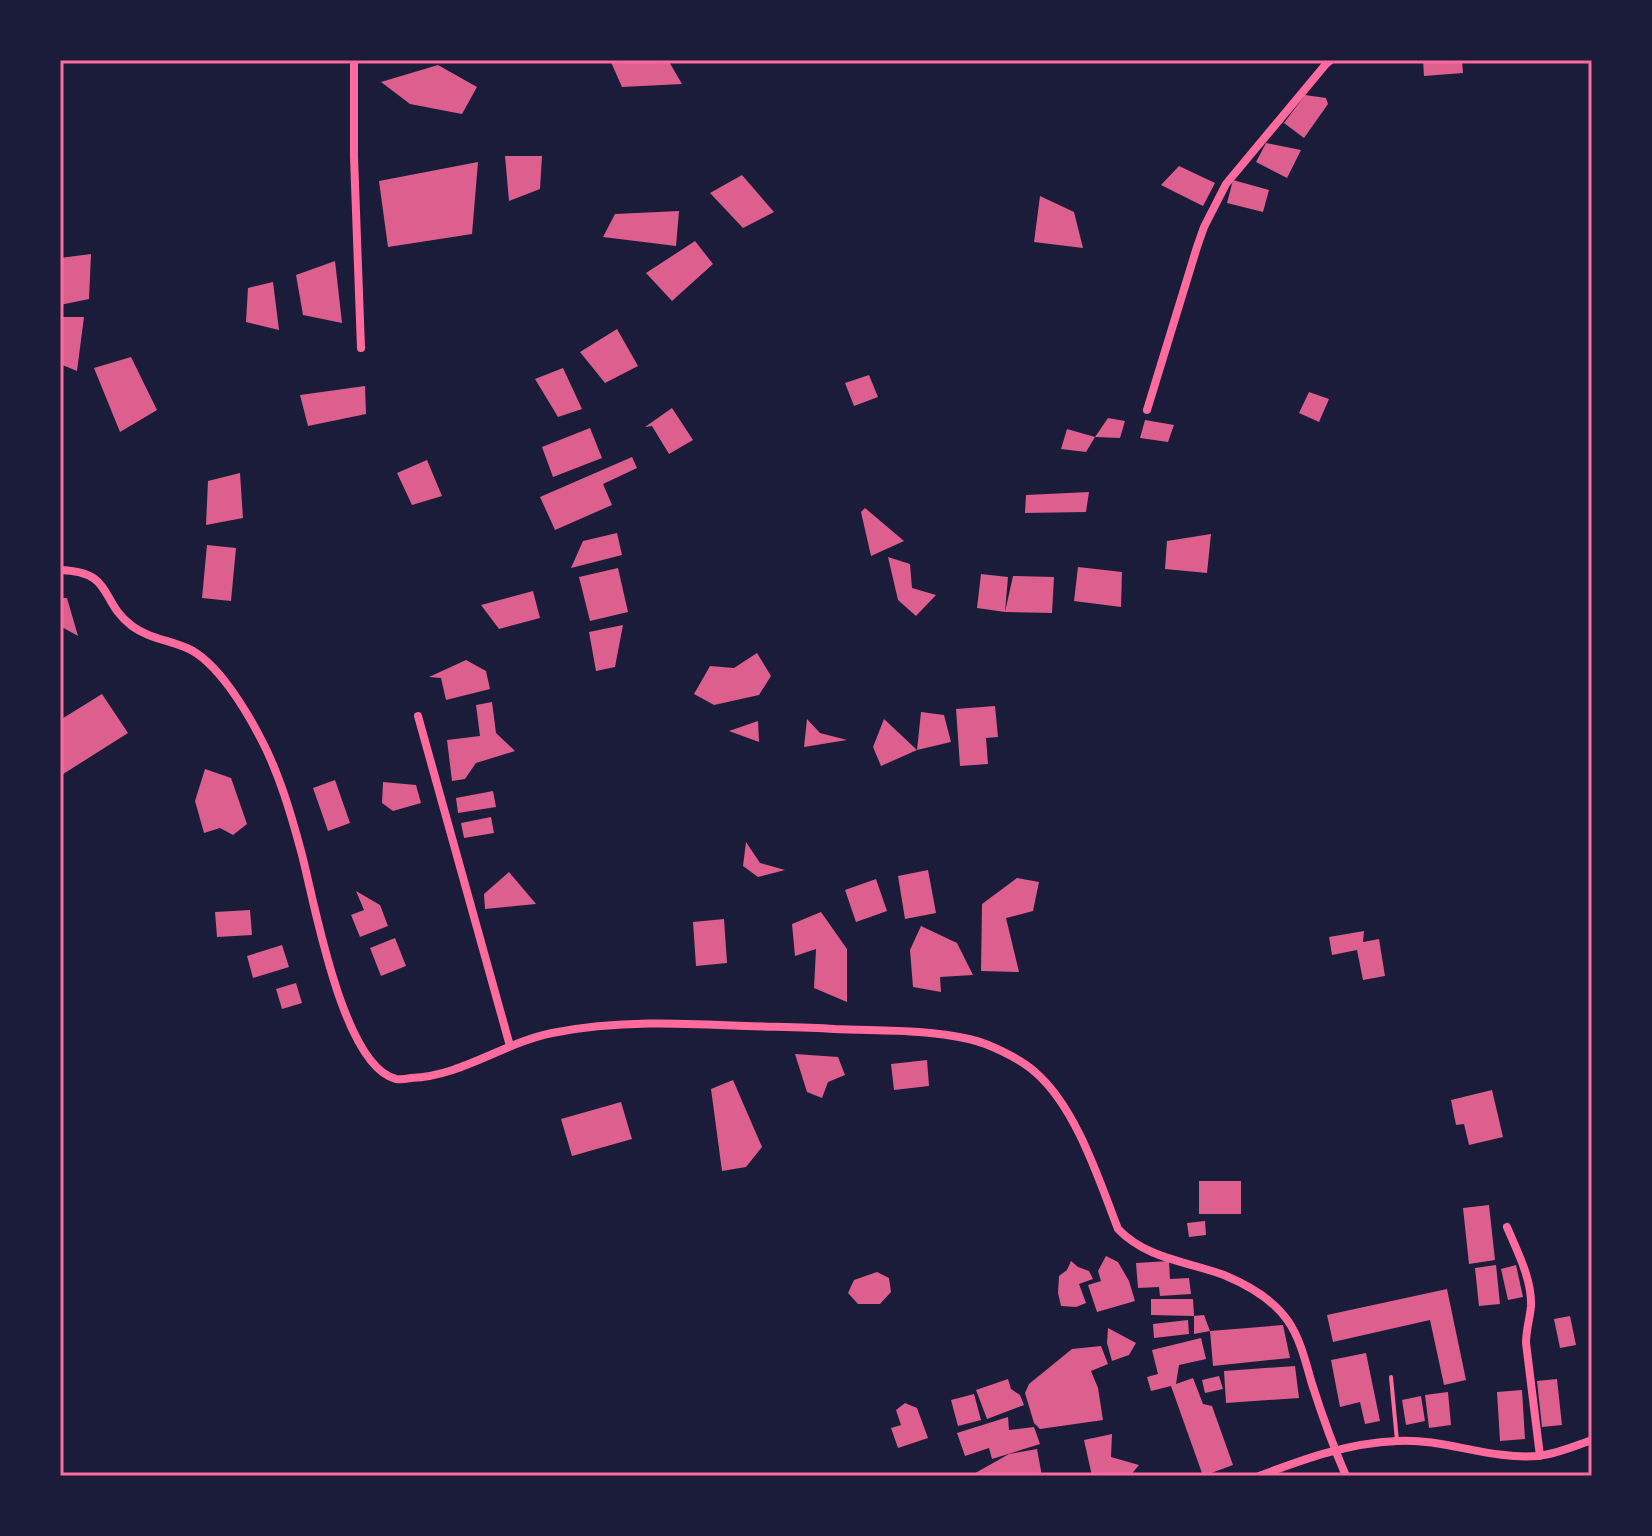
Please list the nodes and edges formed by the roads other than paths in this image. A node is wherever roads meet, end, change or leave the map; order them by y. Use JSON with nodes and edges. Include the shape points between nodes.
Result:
{"nodes":[{"id":1,"x":354,"y":60,"type":"edge"},
{"id":2,"x":1331,"y":60,"type":"edge"},
{"id":3,"x":361,"y":348,"type":"dead end"},
{"id":4,"x":1147,"y":410,"type":"dead end"},
{"id":5,"x":60,"y":570,"type":"edge"},
{"id":6,"x":418,"y":716,"type":"dead end"},
{"id":7,"x":510,"y":1046,"type":"junction"},
{"id":8,"x":1507,"y":1227,"type":"dead end"},
{"id":9,"x":1391,"y":1377,"type":"dead end"},
{"id":10,"x":1592,"y":1440,"type":"edge"},
{"id":11,"x":1397,"y":1441,"type":"junction"},
{"id":12,"x":1334,"y":1450,"type":"junction"},
{"id":13,"x":1540,"y":1456,"type":"junction"},
{"id":14,"x":1259,"y":1476,"type":"edge"},
{"id":15,"x":1346,"y":1476,"type":"edge"}],
"edges":[{"from":1,"to":3,"type":"street"},
{"from":2,"to":4,"type":"street","via":[[1218,199],[1197,247]]},
{"from":5,"to":7,"type":"street","via":[[88,574],[134,628],[202,657],[240,704],[272,764],[339,997],[367,1056],[396,1079],[420,1078],[450,1072]]},
{"from":6,"to":7,"type":"street"},
{"from":7,"to":12,"type":"street","via":[[590,1028],[689,1023],[940,1034],[974,1039],[1004,1053],[1035,1071],[1058,1097],[1086,1146],[1118,1229],[1157,1255],[1248,1286],[1288,1320]]},
{"from":8,"to":13,"type":"street","via":[[1530,1293],[1526,1343]]},
{"from":9,"to":11,"type":"lane"},
{"from":10,"to":13,"type":"street"},
{"from":11,"to":12,"type":"street"},
{"from":11,"to":13,"type":"street"},
{"from":12,"to":14,"type":"street"},
{"from":12,"to":15,"type":"street"}]}
